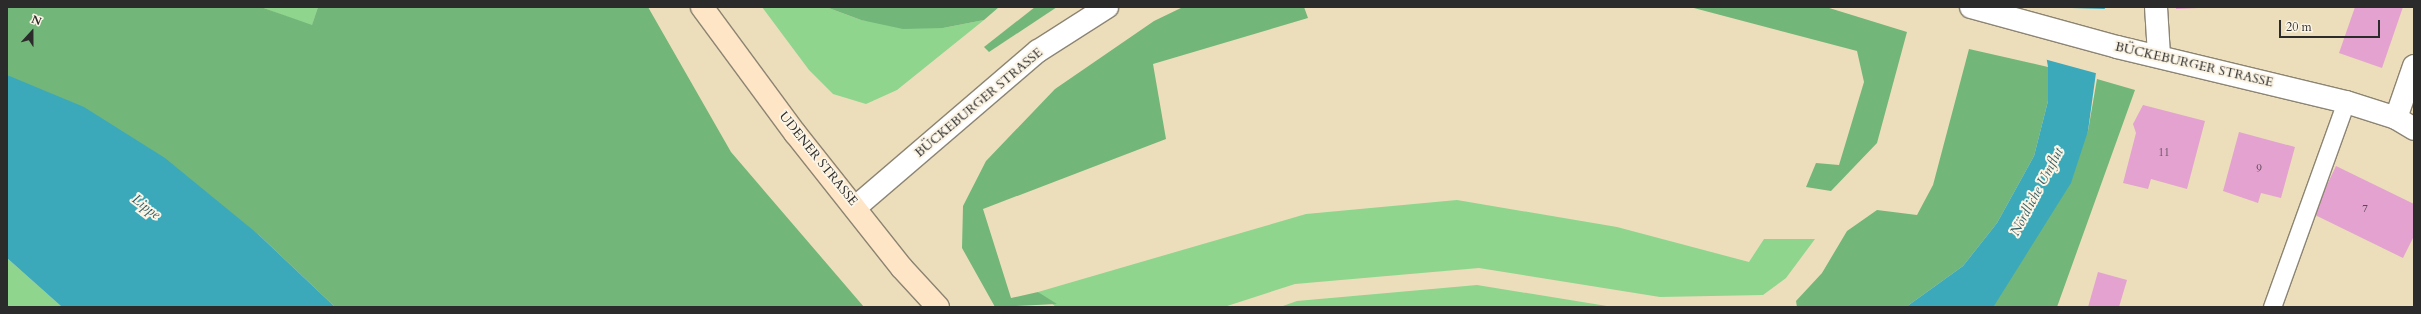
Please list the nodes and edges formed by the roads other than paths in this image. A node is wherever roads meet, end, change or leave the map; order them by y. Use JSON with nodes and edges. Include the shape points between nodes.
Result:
{"nodes":[{"id":1,"x":702,"y":7,"type":"edge"},
{"id":2,"x":1107,"y":7,"type":"edge"},
{"id":3,"x":1971,"y":7,"type":"edge"},
{"id":4,"x":2156,"y":7,"type":"edge"},
{"id":5,"x":2003,"y":11,"type":"edge"},
{"id":6,"x":2159,"y":55,"type":"junction"},
{"id":7,"x":2414,"y":66,"type":"edge"},
{"id":8,"x":2346,"y":102,"type":"junction"},
{"id":9,"x":2396,"y":118,"type":"junction"},
{"id":10,"x":2414,"y":129,"type":"edge"},
{"id":11,"x":856,"y":206,"type":"junction"},
{"id":12,"x":938,"y":307,"type":"edge"},
{"id":13,"x":2272,"y":307,"type":"edge"}],
"edges":[{"from":1,"to":11,"type":"main road","name":"UDENER STRASSE","via":[[795,133]]},
{"from":2,"to":11,"type":"street","name":"BÜCKEBURGER STRASSE","via":[[1038,52]]},
{"from":3,"to":5,"type":"street","name":"BÜCKEBURGER STRASSE"},
{"from":4,"to":6,"type":"street"},
{"from":5,"to":6,"type":"street","name":"BÜCKEBURGER STRASSE","via":[[2028,23],[2117,47]]},
{"from":6,"to":8,"type":"street","name":"BÜCKEBURGER STRASSE"},
{"from":7,"to":9,"type":"street"},
{"from":8,"to":9,"type":"street","name":"BÜCKEBURGER STRASSE"},
{"from":8,"to":13,"type":"lane"},
{"from":9,"to":10,"type":"street","name":"BÜCKEBURGER STRASSE"},
{"from":11,"to":12,"type":"main road","name":"UDENER STRASSE","via":[[902,268]]}]}
